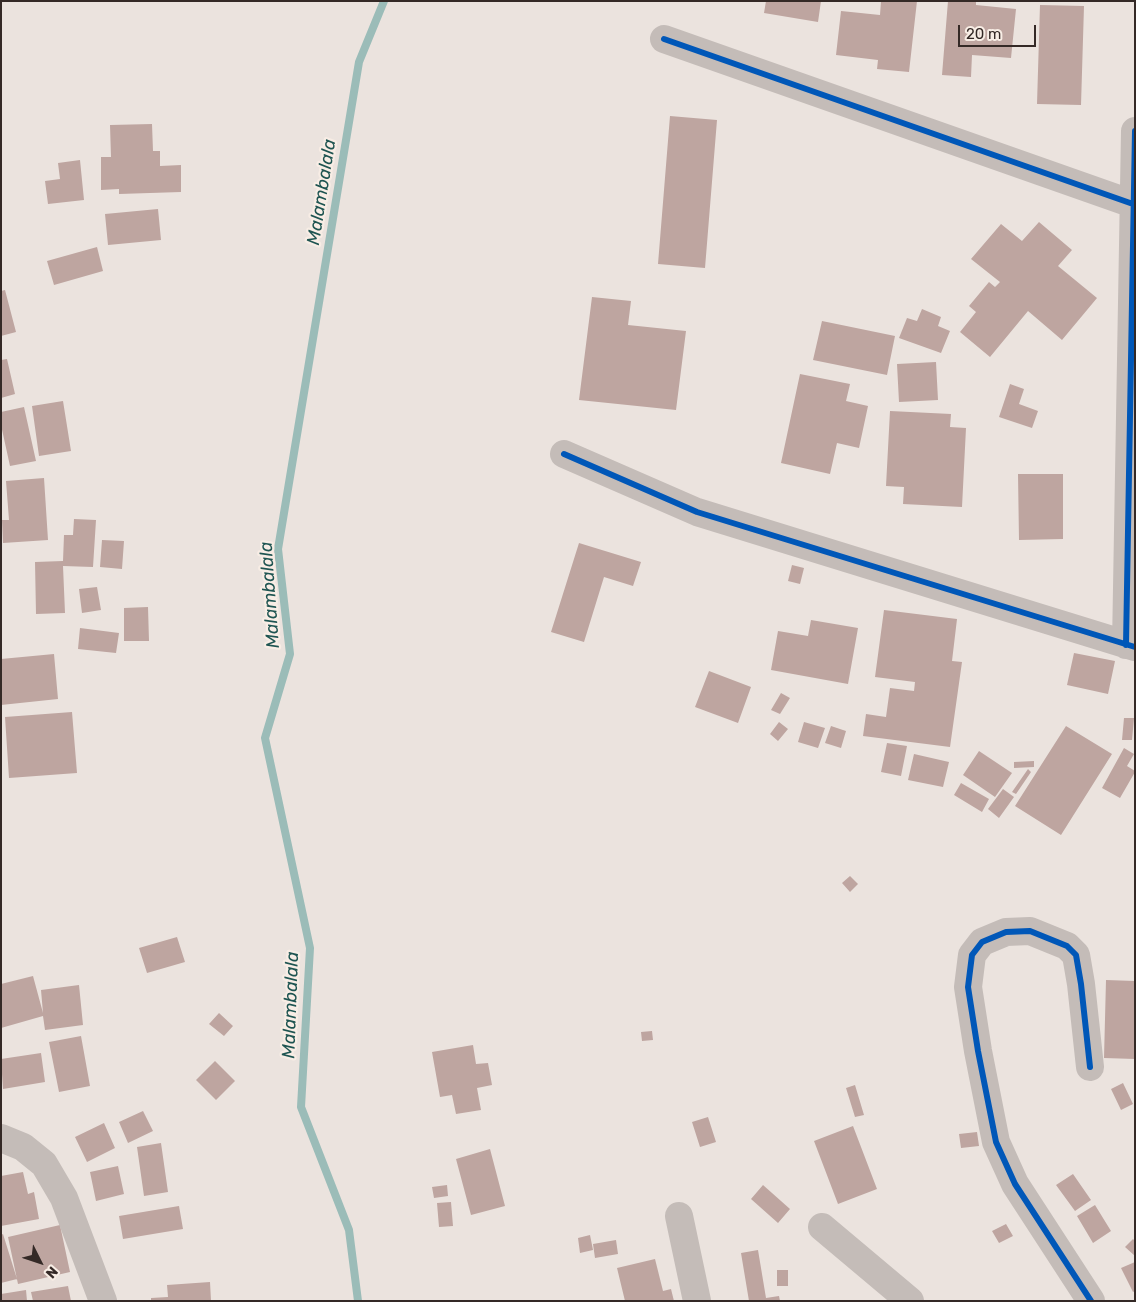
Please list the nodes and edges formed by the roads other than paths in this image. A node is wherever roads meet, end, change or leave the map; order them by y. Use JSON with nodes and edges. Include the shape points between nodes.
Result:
{"nodes":[{"id":1,"x":664,"y":39,"type":"dead end"},
{"id":2,"x":1135,"y":131,"type":"edge"},
{"id":3,"x":1133,"y":204,"type":"junction"},
{"id":4,"x":564,"y":454,"type":"dead end"},
{"id":5,"x":1130,"y":646,"type":"edge"},
{"id":6,"x":1090,"y":1067,"type":"dead end"},
{"id":7,"x":1,"y":1138,"type":"edge"},
{"id":8,"x":679,"y":1216,"type":"dead end"},
{"id":9,"x":822,"y":1227,"type":"dead end"},
{"id":10,"x":103,"y":1301,"type":"edge"},
{"id":11,"x":698,"y":1301,"type":"edge"},
{"id":12,"x":910,"y":1301,"type":"edge"},
{"id":13,"x":1091,"y":1301,"type":"edge"}],
"edges":[{"from":1,"to":3,"type":"street"},
{"from":2,"to":3,"type":"street"},
{"from":3,"to":5,"type":"street"},
{"from":4,"to":5,"type":"street","via":[[696,512]]},
{"from":6,"to":13,"type":"street","via":[[1076,954],[1067,946],[1030,931],[1006,932],[982,942],[972,955],[968,987],[996,1142],[1015,1184]]},
{"from":7,"to":10,"type":"street","via":[[23,1147],[44,1164],[64,1198]]},
{"from":8,"to":11,"type":"street"},
{"from":9,"to":12,"type":"street"}]}
